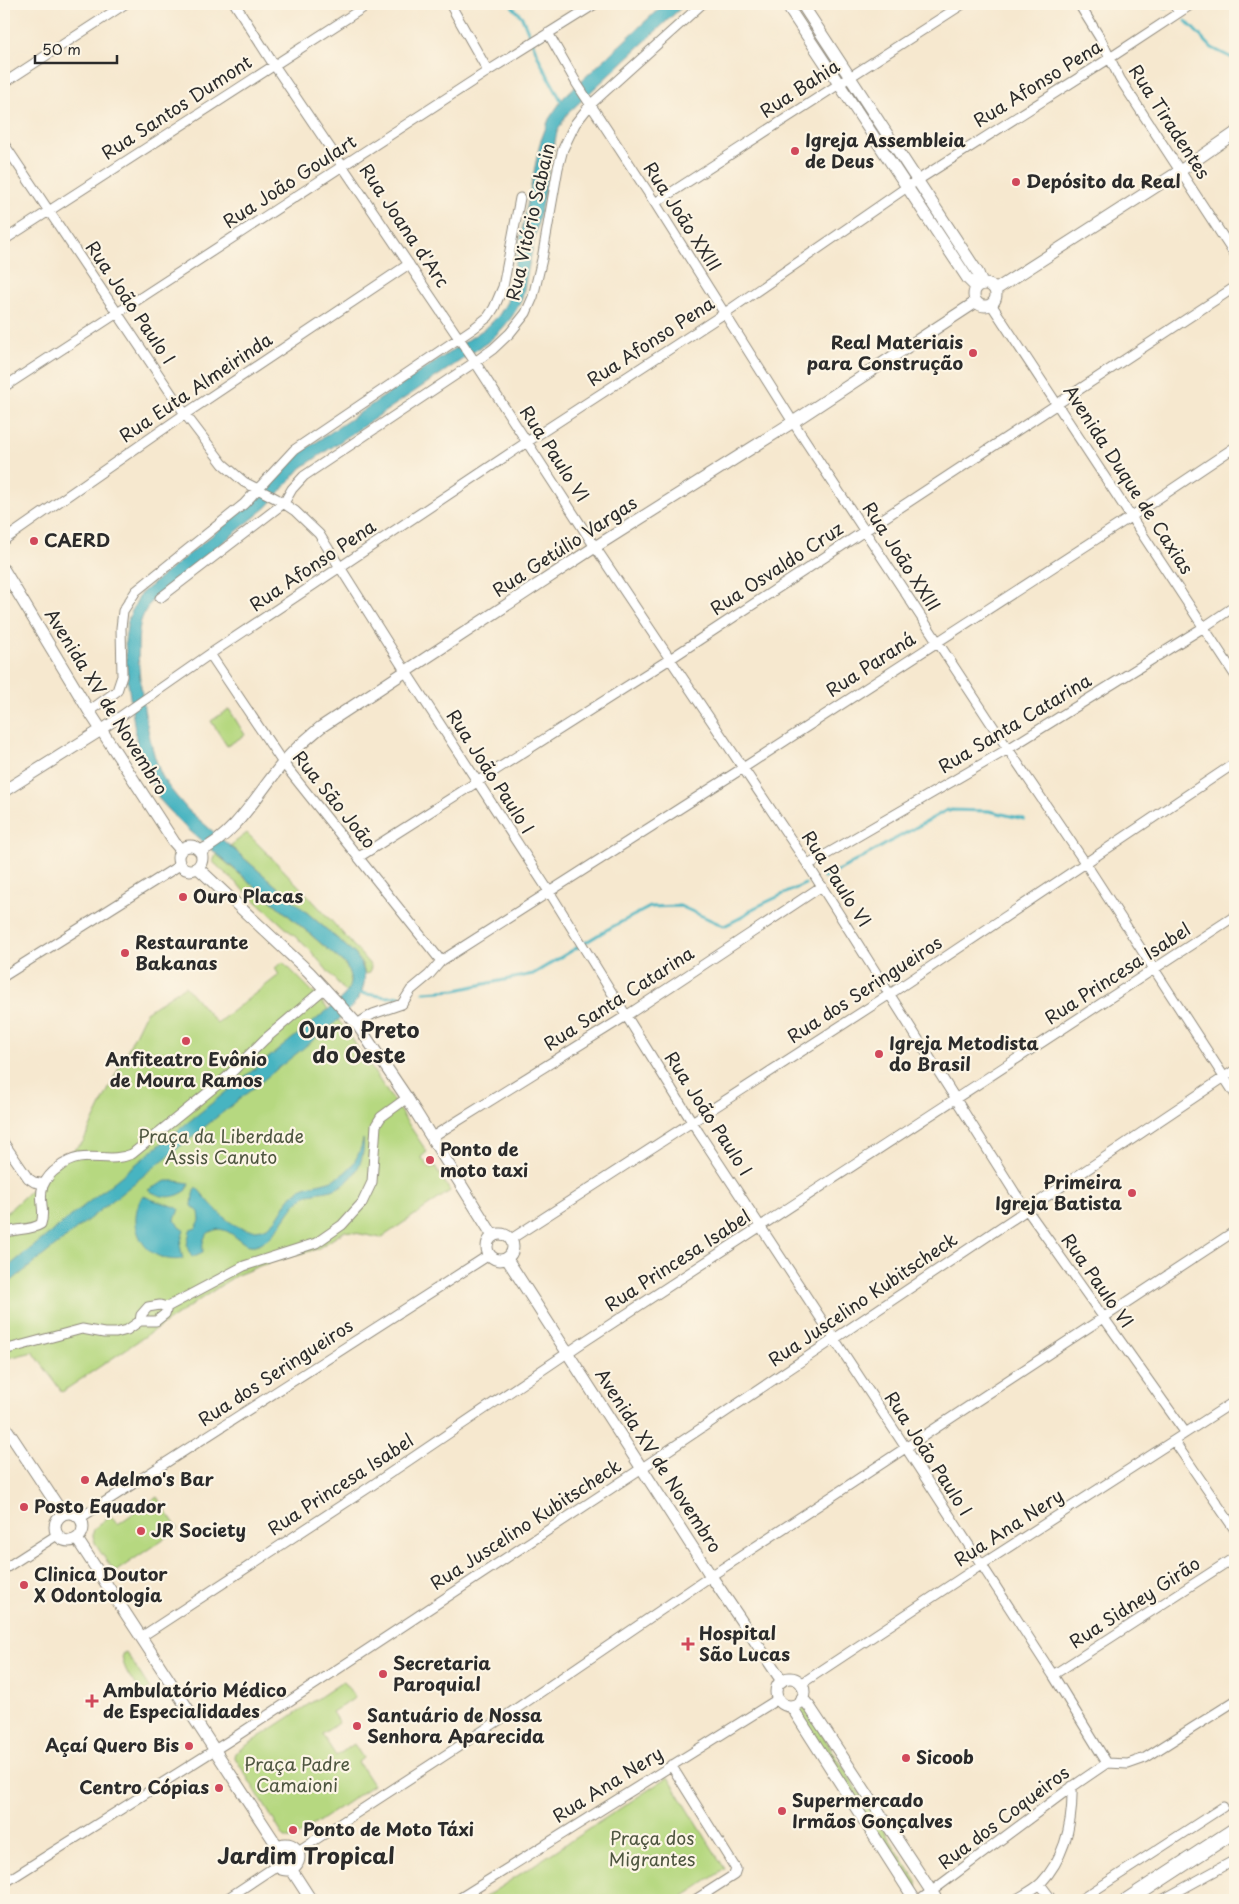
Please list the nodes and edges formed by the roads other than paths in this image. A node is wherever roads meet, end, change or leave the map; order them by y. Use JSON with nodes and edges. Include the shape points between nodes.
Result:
{"nodes":[{"id":1,"x":124,"y":4,"type":"edge"},
{"id":2,"x":235,"y":4,"type":"edge"},
{"id":3,"x":369,"y":4,"type":"edge"},
{"id":4,"x":450,"y":4,"type":"edge"},
{"id":5,"x":595,"y":4,"type":"edge"},
{"id":6,"x":702,"y":4,"type":"edge"},
{"id":7,"x":786,"y":4,"type":"edge"},
{"id":8,"x":802,"y":4,"type":"edge"},
{"id":9,"x":964,"y":4,"type":"edge"},
{"id":10,"x":1079,"y":4,"type":"edge"},
{"id":11,"x":1173,"y":4,"type":"edge"},
{"id":12,"x":1192,"y":4,"type":"edge"},
{"id":13,"x":1179,"y":12,"type":"junction"},
{"id":14,"x":548,"y":33,"type":"junction"},
{"id":15,"x":1110,"y":58,"type":"junction"},
{"id":16,"x":274,"y":65,"type":"junction"},
{"id":17,"x":488,"y":72,"type":"junction"},
{"id":18,"x":850,"y":76,"type":"junction"},
{"id":19,"x":4,"y":83,"type":"edge"},
{"id":20,"x":839,"y":84,"type":"junction"},
{"id":21,"x":588,"y":101,"type":"junction"},
{"id":22,"x":1235,"y":133,"type":"edge"},
{"id":23,"x":4,"y":144,"type":"edge"},
{"id":24,"x":344,"y":166,"type":"junction"},
{"id":25,"x":1180,"y":171,"type":"junction"},
{"id":26,"x":917,"y":180,"type":"junction"},
{"id":27,"x":907,"y":187,"type":"junction"},
{"id":28,"x":520,"y":198,"type":"dead end"},
{"id":29,"x":655,"y":204,"type":"junction"},
{"id":30,"x":48,"y":211,"type":"junction"},
{"id":31,"x":4,"y":240,"type":"edge"},
{"id":32,"x":1235,"y":255,"type":"edge"},
{"id":33,"x":409,"y":264,"type":"junction"},
{"id":34,"x":979,"y":285,"type":"junction"},
{"id":35,"x":1235,"y":287,"type":"edge"},
{"id":36,"x":996,"y":290,"type":"junction"},
{"id":37,"x":976,"y":302,"type":"junction"},
{"id":38,"x":991,"y":304,"type":"junction"},
{"id":39,"x":725,"y":313,"type":"junction"},
{"id":40,"x":117,"y":314,"type":"junction"},
{"id":41,"x":461,"y":340,"type":"junction"},
{"id":42,"x":473,"y":359,"type":"junction"},
{"id":43,"x":4,"y":387,"type":"edge"},
{"id":44,"x":1057,"y":403,"type":"junction"},
{"id":45,"x":185,"y":414,"type":"junction"},
{"id":46,"x":793,"y":422,"type":"junction"},
{"id":47,"x":527,"y":442,"type":"junction"},
{"id":48,"x":1235,"y":447,"type":"edge"},
{"id":49,"x":270,"y":496,"type":"junction"},
{"id":50,"x":1132,"y":516,"type":"junction"},
{"id":51,"x":864,"y":531,"type":"junction"},
{"id":52,"x":4,"y":540,"type":"edge"},
{"id":53,"x":595,"y":547,"type":"junction"},
{"id":54,"x":340,"y":568,"type":"junction"},
{"id":55,"x":4,"y":570,"type":"edge"},
{"id":56,"x":160,"y":598,"type":"dead end"},
{"id":57,"x":1235,"y":606,"type":"edge"},
{"id":58,"x":1204,"y":627,"type":"junction"},
{"id":59,"x":937,"y":641,"type":"junction"},
{"id":60,"x":210,"y":654,"type":"junction"},
{"id":61,"x":670,"y":659,"type":"junction"},
{"id":62,"x":406,"y":672,"type":"junction"},
{"id":63,"x":1235,"y":675,"type":"edge"},
{"id":64,"x":89,"y":711,"type":"junction"},
{"id":65,"x":101,"y":730,"type":"junction"},
{"id":66,"x":1008,"y":749,"type":"junction"},
{"id":67,"x":283,"y":763,"type":"junction"},
{"id":68,"x":1235,"y":764,"type":"edge"},
{"id":69,"x":743,"y":768,"type":"junction"},
{"id":70,"x":478,"y":782,"type":"junction"},
{"id":71,"x":4,"y":791,"type":"edge"},
{"id":72,"x":181,"y":850,"type":"junction"},
{"id":73,"x":204,"y":850,"type":"junction"},
{"id":74,"x":359,"y":857,"type":"junction"},
{"id":75,"x":1086,"y":864,"type":"junction"},
{"id":76,"x":180,"y":865,"type":"junction"},
{"id":77,"x":808,"y":865,"type":"junction"},
{"id":78,"x":198,"y":868,"type":"junction"},
{"id":79,"x":822,"y":886,"type":"junction"},
{"id":80,"x":550,"y":893,"type":"junction"},
{"id":81,"x":1235,"y":916,"type":"edge"},
{"id":82,"x":442,"y":961,"type":"junction"},
{"id":83,"x":1155,"y":970,"type":"junction"},
{"id":84,"x":4,"y":976,"type":"edge"},
{"id":85,"x":325,"y":988,"type":"junction"},
{"id":86,"x":890,"y":994,"type":"junction"},
{"id":87,"x":626,"y":1016,"type":"junction"},
{"id":88,"x":357,"y":1024,"type":"junction"},
{"id":89,"x":1235,"y":1070,"type":"edge"},
{"id":90,"x":1224,"y":1077,"type":"junction"},
{"id":91,"x":1235,"y":1094,"type":"edge"},
{"id":92,"x":407,"y":1098,"type":"junction"},
{"id":93,"x":956,"y":1099,"type":"junction"},
{"id":94,"x":692,"y":1122,"type":"junction"},
{"id":95,"x":432,"y":1137,"type":"junction"},
{"id":96,"x":4,"y":1143,"type":"edge"},
{"id":97,"x":44,"y":1184,"type":"junction"},
{"id":98,"x":1026,"y":1210,"type":"junction"},
{"id":99,"x":762,"y":1227,"type":"junction"},
{"id":100,"x":1235,"y":1231,"type":"edge"},
{"id":101,"x":4,"y":1232,"type":"edge"},
{"id":102,"x":493,"y":1236,"type":"junction"},
{"id":103,"x":511,"y":1239,"type":"junction"},
{"id":104,"x":489,"y":1255,"type":"junction"},
{"id":105,"x":506,"y":1258,"type":"junction"},
{"id":106,"x":167,"y":1307,"type":"junction"},
{"id":107,"x":1104,"y":1319,"type":"junction"},
{"id":108,"x":140,"y":1321,"type":"junction"},
{"id":109,"x":835,"y":1339,"type":"junction"},
{"id":110,"x":6,"y":1348,"type":"edge"},
{"id":111,"x":568,"y":1352,"type":"junction"},
{"id":112,"x":1235,"y":1401,"type":"edge"},
{"id":113,"x":4,"y":1425,"type":"edge"},
{"id":114,"x":1186,"y":1432,"type":"junction"},
{"id":115,"x":1174,"y":1440,"type":"junction"},
{"id":116,"x":906,"y":1448,"type":"junction"},
{"id":117,"x":642,"y":1468,"type":"junction"},
{"id":118,"x":63,"y":1514,"type":"junction"},
{"id":119,"x":80,"y":1518,"type":"junction"},
{"id":120,"x":1235,"y":1530,"type":"edge"},
{"id":121,"x":57,"y":1535,"type":"junction"},
{"id":122,"x":77,"y":1539,"type":"junction"},
{"id":123,"x":1235,"y":1557,"type":"edge"},
{"id":124,"x":981,"y":1565,"type":"junction"},
{"id":125,"x":4,"y":1569,"type":"edge"},
{"id":126,"x":712,"y":1576,"type":"junction"},
{"id":127,"x":141,"y":1637,"type":"junction"},
{"id":128,"x":1053,"y":1675,"type":"junction"},
{"id":129,"x":782,"y":1681,"type":"junction"},
{"id":130,"x":801,"y":1684,"type":"junction"},
{"id":131,"x":802,"y":1698,"type":"junction"},
{"id":132,"x":778,"y":1699,"type":"junction"},
{"id":133,"x":1235,"y":1701,"type":"edge"},
{"id":134,"x":791,"y":1706,"type":"junction"},
{"id":135,"x":216,"y":1750,"type":"junction"},
{"id":136,"x":1107,"y":1763,"type":"junction"},
{"id":137,"x":671,"y":1765,"type":"junction"},
{"id":138,"x":1072,"y":1786,"type":"junction"},
{"id":139,"x":1223,"y":1807,"type":"dead end"},
{"id":140,"x":1235,"y":1830,"type":"edge"},
{"id":141,"x":278,"y":1847,"type":"junction"},
{"id":142,"x":298,"y":1851,"type":"junction"},
{"id":143,"x":1235,"y":1860,"type":"edge"},
{"id":144,"x":276,"y":1866,"type":"junction"},
{"id":145,"x":291,"y":1869,"type":"junction"},
{"id":146,"x":4,"y":1883,"type":"edge"},
{"id":147,"x":1040,"y":1884,"type":"junction"},
{"id":148,"x":934,"y":1896,"type":"edge"},
{"id":149,"x":467,"y":1897,"type":"edge"},
{"id":150,"x":1168,"y":1899,"type":"edge"},
{"id":151,"x":225,"y":1900,"type":"edge"},
{"id":152,"x":311,"y":1900,"type":"edge"},
{"id":153,"x":457,"y":1900,"type":"edge"},
{"id":154,"x":695,"y":1900,"type":"edge"},
{"id":155,"x":915,"y":1900,"type":"edge"},
{"id":156,"x":920,"y":1900,"type":"edge"},
{"id":157,"x":1015,"y":1900,"type":"edge"},
{"id":158,"x":1052,"y":1900,"type":"edge"},
{"id":159,"x":1080,"y":1900,"type":"edge"},
{"id":160,"x":1128,"y":1900,"type":"edge"}],
"edges":[{"from":1,"to":19,"type":"street"},
{"from":2,"to":16,"type":"street","name":"Rua Joana d'Arc"},
{"from":3,"to":16,"type":"street","name":"Rua Santos Dumont"},
{"from":4,"to":17,"type":"street"},
{"from":5,"to":14,"type":"street","name":"Rua João Goulart"},
{"from":6,"to":21,"type":"street","name":"Rua Vitório Sabain"},
{"from":7,"to":20,"type":"street"},
{"from":8,"to":18,"type":"street"},
{"from":9,"to":18,"type":"street","name":"Rua Bahia"},
{"from":10,"to":15,"type":"street","name":"Rua Tiradentes"},
{"from":11,"to":13,"type":"street"},
{"from":12,"to":13,"type":"street","name":"Rua Afonso Pena"},
{"from":13,"to":15,"type":"street","name":"Rua Afonso Pena"},
{"from":14,"to":17,"type":"street","name":"Rua João Goulart"},
{"from":14,"to":21,"type":"street","name":"Rua João XXIII"},
{"from":15,"to":25,"type":"street","name":"Rua Tiradentes","via":[[1120,79]]},
{"from":15,"to":26,"type":"street","name":"Rua Afonso Pena"},
{"from":16,"to":24,"type":"street","name":"Rua Joana d'Arc"},
{"from":16,"to":30,"type":"street","name":"Rua Santos Dumont"},
{"from":17,"to":24,"type":"street","name":"Rua João Goulart"},
{"from":18,"to":20,"type":"street","name":"Rua Bahia"},
{"from":18,"to":26,"type":"street"},
{"from":20,"to":27,"type":"street"},
{"from":20,"to":29,"type":"street","name":"Rua Bahia"},
{"from":21,"to":29,"type":"street","name":"Rua João XXIII"},
{"from":21,"to":42,"type":"street","name":"Rua Vitório Sabain","via":[[563,149],[530,306],[510,333]]},
{"from":22,"to":25,"type":"street"},
{"from":23,"to":30,"type":"street","name":"Rua João Paulo I"},
{"from":24,"to":33,"type":"street","name":"Rua Joana d'Arc"},
{"from":24,"to":40,"type":"street","name":"Rua João Goulart"},
{"from":25,"to":32,"type":"street","name":"Rua Tiradentes"},
{"from":25,"to":36,"type":"street"},
{"from":26,"to":27,"type":"street","name":"Rua Afonso Pena"},
{"from":26,"to":34,"type":"street","via":[[978,272]]},
{"from":27,"to":34,"type":"street","via":[[968,280]]},
{"from":27,"to":39,"type":"street","name":"Rua Afonso Pena"},
{"from":28,"to":41,"type":"street","via":[[499,299],[488,316]]},
{"from":29,"to":39,"type":"street","name":"Rua João XXIII"},
{"from":30,"to":31,"type":"street","name":"Rua Santos Dumont"},
{"from":30,"to":40,"type":"street","name":"Rua João Paulo I"},
{"from":33,"to":41,"type":"street","name":"Rua Joana d'Arc"},
{"from":33,"to":45,"type":"street","name":"Rua Euta Almeirinda"},
{"from":34,"to":36,"type":"street","via":[[988,283]]},
{"from":34,"to":37,"type":"street","via":[[974,294]]},
{"from":35,"to":44,"type":"street","name":"Rua Osvaldo Cruz"},
{"from":36,"to":38,"type":"street","via":[[996,298]]},
{"from":37,"to":38,"type":"street","via":[[982,306]]},
{"from":37,"to":46,"type":"street","name":"Rua Getúlio Vargas"},
{"from":38,"to":44,"type":"street","name":"Avenida Duque de Caxias"},
{"from":39,"to":46,"type":"street","name":"Rua João XXIII"},
{"from":39,"to":47,"type":"street","name":"Rua Afonso Pena"},
{"from":40,"to":43,"type":"street","name":"Rua João Goulart"},
{"from":40,"to":45,"type":"street","name":"Rua João Paulo I"},
{"from":41,"to":42,"type":"street","name":"Rua Paulo VI"},
{"from":41,"to":49,"type":"street","via":[[294,450]]},
{"from":42,"to":47,"type":"street","name":"Rua Paulo VI"},
{"from":42,"to":49,"type":"street","name":"Rua Vitório Sabain","via":[[304,476],[292,489]]},
{"from":44,"to":50,"type":"street","name":"Avenida Duque de Caxias"},
{"from":44,"to":51,"type":"street","name":"Rua Osvaldo Cruz"},
{"from":45,"to":49,"type":"street","name":"Rua João Paulo I","via":[[222,464],[244,482]]},
{"from":45,"to":52,"type":"street","name":"Rua Euta Almeirinda"},
{"from":46,"to":51,"type":"street","name":"Rua João XXIII"},
{"from":46,"to":53,"type":"street","name":"Rua Getúlio Vargas"},
{"from":47,"to":53,"type":"street","name":"Rua Paulo VI"},
{"from":47,"to":54,"type":"street","name":"Rua Afonso Pena"},
{"from":48,"to":50,"type":"street","name":"Rua Paraná"},
{"from":49,"to":54,"type":"street","name":"Rua João Paulo I","via":[[312,527]]},
{"from":49,"to":56,"type":"street"},
{"from":49,"to":64,"type":"street","via":[[244,504],[136,591],[123,611],[122,676],[116,691]]},
{"from":50,"to":58,"type":"street","name":"Avenida Duque de Caxias"},
{"from":50,"to":59,"type":"street","name":"Rua Paraná"},
{"from":51,"to":59,"type":"street","name":"Rua João XXIII"},
{"from":51,"to":61,"type":"street","name":"Rua Osvaldo Cruz"},
{"from":53,"to":61,"type":"street","name":"Rua Paulo VI"},
{"from":53,"to":62,"type":"street","name":"Rua Getúlio Vargas"},
{"from":54,"to":60,"type":"street","name":"Rua Afonso Pena"},
{"from":54,"to":62,"type":"street","name":"Rua João Paulo I"},
{"from":55,"to":64,"type":"street","name":"Avenida XV de Novembro"},
{"from":57,"to":58,"type":"street","name":"Rua Santa Catarina"},
{"from":58,"to":63,"type":"street","name":"Avenida Duque de Caxias"},
{"from":58,"to":66,"type":"street","name":"Rua Santa Catarina"},
{"from":59,"to":66,"type":"street","name":"Rua João XXIII"},
{"from":59,"to":69,"type":"street","name":"Rua Paraná"},
{"from":60,"to":65,"type":"street","name":"Rua Afonso Pena"},
{"from":60,"to":67,"type":"street","name":"Rua São João"},
{"from":61,"to":69,"type":"street","name":"Rua Paulo VI"},
{"from":61,"to":70,"type":"street","name":"Rua Osvaldo Cruz"},
{"from":62,"to":67,"type":"street","name":"Rua Getúlio Vargas","via":[[321,727],[299,744]]},
{"from":62,"to":70,"type":"street","name":"Rua João Paulo I"},
{"from":64,"to":65,"type":"street","name":"Avenida XV de Novembro"},
{"from":65,"to":71,"type":"street"},
{"from":65,"to":72,"type":"street","name":"Avenida XV de Novembro"},
{"from":66,"to":75,"type":"street","name":"Rua João XXIII"},
{"from":66,"to":77,"type":"street","name":"Rua Santa Catarina"},
{"from":67,"to":73,"type":"street","name":"Rua Getúlio Vargas","via":[[252,805],[222,837]]},
{"from":67,"to":74,"type":"street","name":"Rua São João"},
{"from":68,"to":75,"type":"street","name":"Rua dos Seringueiros"},
{"from":69,"to":77,"type":"street","name":"Rua Paulo VI"},
{"from":69,"to":80,"type":"street","name":"Rua Paraná"},
{"from":70,"to":74,"type":"street","name":"Rua Osvaldo Cruz"},
{"from":70,"to":80,"type":"street","name":"Rua João Paulo I"},
{"from":72,"to":73,"type":"street","via":[[193,846]]},
{"from":72,"to":76,"type":"street"},
{"from":73,"to":78,"type":"street"},
{"from":74,"to":82,"type":"street","name":"Rua São João"},
{"from":75,"to":83,"type":"street","name":"Rua João XXIII"},
{"from":75,"to":86,"type":"street","name":"Rua dos Seringueiros"},
{"from":76,"to":78,"type":"street","via":[[190,870]]},
{"from":76,"to":84,"type":"street"},
{"from":77,"to":79,"type":"street","name":"Rua Paulo VI"},
{"from":78,"to":85,"type":"street"},
{"from":79,"to":86,"type":"street","name":"Rua Paulo VI"},
{"from":79,"to":87,"type":"street","name":"Rua Santa Catarina"},
{"from":80,"to":82,"type":"street","name":"Rua Paraná"},
{"from":80,"to":87,"type":"street","name":"Rua João Paulo I"},
{"from":81,"to":83,"type":"street","name":"Rua Princesa Isabel"},
{"from":82,"to":88,"type":"street","name":"Rua Paraná","via":[[411,990],[402,1004],[373,1014]]},
{"from":83,"to":90,"type":"street","name":"Rua João XXIII"},
{"from":83,"to":93,"type":"street","name":"Rua Princesa Isabel"},
{"from":85,"to":88,"type":"street"},
{"from":85,"to":97,"type":"street","via":[[264,1040],[228,1077],[139,1150],[122,1158],[85,1156],[66,1161]]},
{"from":86,"to":93,"type":"street","name":"Rua Paulo VI"},
{"from":86,"to":94,"type":"street","name":"Rua dos Seringueiros"},
{"from":87,"to":94,"type":"street","name":"Rua João Paulo I"},
{"from":87,"to":95,"type":"street","name":"Rua Santa Catarina"},
{"from":88,"to":92,"type":"street"},
{"from":89,"to":90,"type":"street","name":"Rua Juscelino Kubitscheck"},
{"from":90,"to":91,"type":"street","name":"Rua João XXIII"},
{"from":90,"to":98,"type":"street","name":"Rua Juscelino Kubitscheck"},
{"from":92,"to":95,"type":"street"},
{"from":92,"to":106,"type":"street","via":[[381,1117],[376,1125],[372,1182],[362,1203],[342,1225],[316,1243],[244,1266]]},
{"from":93,"to":98,"type":"street","name":"Rua Paulo VI"},
{"from":93,"to":99,"type":"street","name":"Rua Princesa Isabel"},
{"from":94,"to":99,"type":"street","name":"Rua João Paulo I"},
{"from":94,"to":103,"type":"street","name":"Rua dos Seringueiros"},
{"from":95,"to":102,"type":"street"},
{"from":96,"to":97,"type":"street","via":[[28,1178]]},
{"from":97,"to":101,"type":"street","via":[[41,1224]]},
{"from":98,"to":107,"type":"street","name":"Rua Paulo VI"},
{"from":98,"to":109,"type":"street","name":"Rua Juscelino Kubitscheck"},
{"from":99,"to":109,"type":"street","name":"Rua João Paulo I"},
{"from":99,"to":111,"type":"street","name":"Rua Princesa Isabel"},
{"from":100,"to":107,"type":"street"},
{"from":102,"to":103,"type":"street","via":[[504,1234]]},
{"from":102,"to":104,"type":"street","via":[[487,1242]]},
{"from":103,"to":105,"type":"street","via":[[512,1252]]},
{"from":104,"to":105,"type":"street","via":[[499,1261]]},
{"from":104,"to":119,"type":"street","name":"Rua dos Seringueiros"},
{"from":105,"to":111,"type":"street","name":"Avenida XV de Novembro"},
{"from":106,"to":108,"type":"street","via":[[165,1314],[156,1321]]},
{"from":106,"to":108,"type":"street","via":[[160,1304],[148,1307]]},
{"from":107,"to":114,"type":"street","name":"Rua Paulo VI"},
{"from":107,"to":116,"type":"street"},
{"from":108,"to":110,"type":"street","via":[[127,1330],[104,1333],[82,1329]]},
{"from":109,"to":116,"type":"street","name":"Rua João Paulo I"},
{"from":109,"to":117,"type":"street","name":"Rua Juscelino Kubitscheck"},
{"from":111,"to":117,"type":"street","name":"Avenida XV de Novembro"},
{"from":111,"to":127,"type":"street","name":"Rua Princesa Isabel"},
{"from":112,"to":114,"type":"street","name":"Rua Ana Nery"},
{"from":113,"to":118,"type":"street"},
{"from":114,"to":115,"type":"street","name":"Rua Ana Nery"},
{"from":115,"to":120,"type":"street"},
{"from":115,"to":124,"type":"street","name":"Rua Ana Nery"},
{"from":116,"to":124,"type":"street","name":"Rua João Paulo I"},
{"from":116,"to":126,"type":"street"},
{"from":117,"to":126,"type":"street","name":"Avenida XV de Novembro"},
{"from":117,"to":135,"type":"street","name":"Rua Juscelino Kubitscheck"},
{"from":118,"to":119,"type":"street","via":[[72,1513]]},
{"from":118,"to":121,"type":"street","via":[[55,1526]]},
{"from":119,"to":122,"type":"street","via":[[84,1527]]},
{"from":121,"to":122,"type":"street","via":[[64,1541]]},
{"from":121,"to":125,"type":"street"},
{"from":122,"to":127,"type":"street"},
{"from":123,"to":128,"type":"street","name":"Rua Sidney Girão"},
{"from":124,"to":128,"type":"street","name":"Rua João Paulo I"},
{"from":124,"to":130,"type":"street","name":"Rua Ana Nery"},
{"from":126,"to":129,"type":"street","name":"Avenida XV de Novembro"},
{"from":126,"to":142,"type":"street"},
{"from":127,"to":135,"type":"street"},
{"from":128,"to":136,"type":"street","name":"Rua João Paulo I"},
{"from":129,"to":130,"type":"street","via":[[790,1678]]},
{"from":129,"to":132,"type":"street","via":[[776,1691]]},
{"from":130,"to":131,"type":"street"},
{"from":131,"to":134,"type":"street"},
{"from":131,"to":148,"type":"street"},
{"from":132,"to":134,"type":"street"},
{"from":132,"to":137,"type":"street","name":"Rua Ana Nery"},
{"from":133,"to":136,"type":"street","via":[[1145,1758],[1128,1764]]},
{"from":134,"to":155,"type":"street"},
{"from":135,"to":141,"type":"street"},
{"from":135,"to":146,"type":"street","name":"Rua Juscelino Kubitscheck"},
{"from":136,"to":138,"type":"street","name":"Rua dos Coqueiros"},
{"from":137,"to":149,"type":"street","name":"Rua Ana Nery"},
{"from":137,"to":154,"type":"street","via":[[736,1869],[734,1875]]},
{"from":138,"to":147,"type":"street","via":[[1069,1830],[1056,1861]]},
{"from":138,"to":148,"type":"street","name":"Rua dos Coqueiros"},
{"from":139,"to":159,"type":"street"},
{"from":140,"to":160,"type":"highway"},
{"from":141,"to":142,"type":"street","via":[[290,1845]]},
{"from":141,"to":144,"type":"street","via":[[273,1853]]},
{"from":142,"to":145,"type":"street","via":[[298,1863]]},
{"from":143,"to":150,"type":"street"},
{"from":144,"to":145,"type":"street","via":[[283,1870]]},
{"from":144,"to":151,"type":"street"},
{"from":145,"to":152,"type":"street"},
{"from":147,"to":157,"type":"street"},
{"from":147,"to":158,"type":"street"},
{"from":148,"to":156,"type":"street","name":"Rua dos Coqueiros"},
{"from":149,"to":153,"type":"street","name":"Rua Ana Nery"}]}
